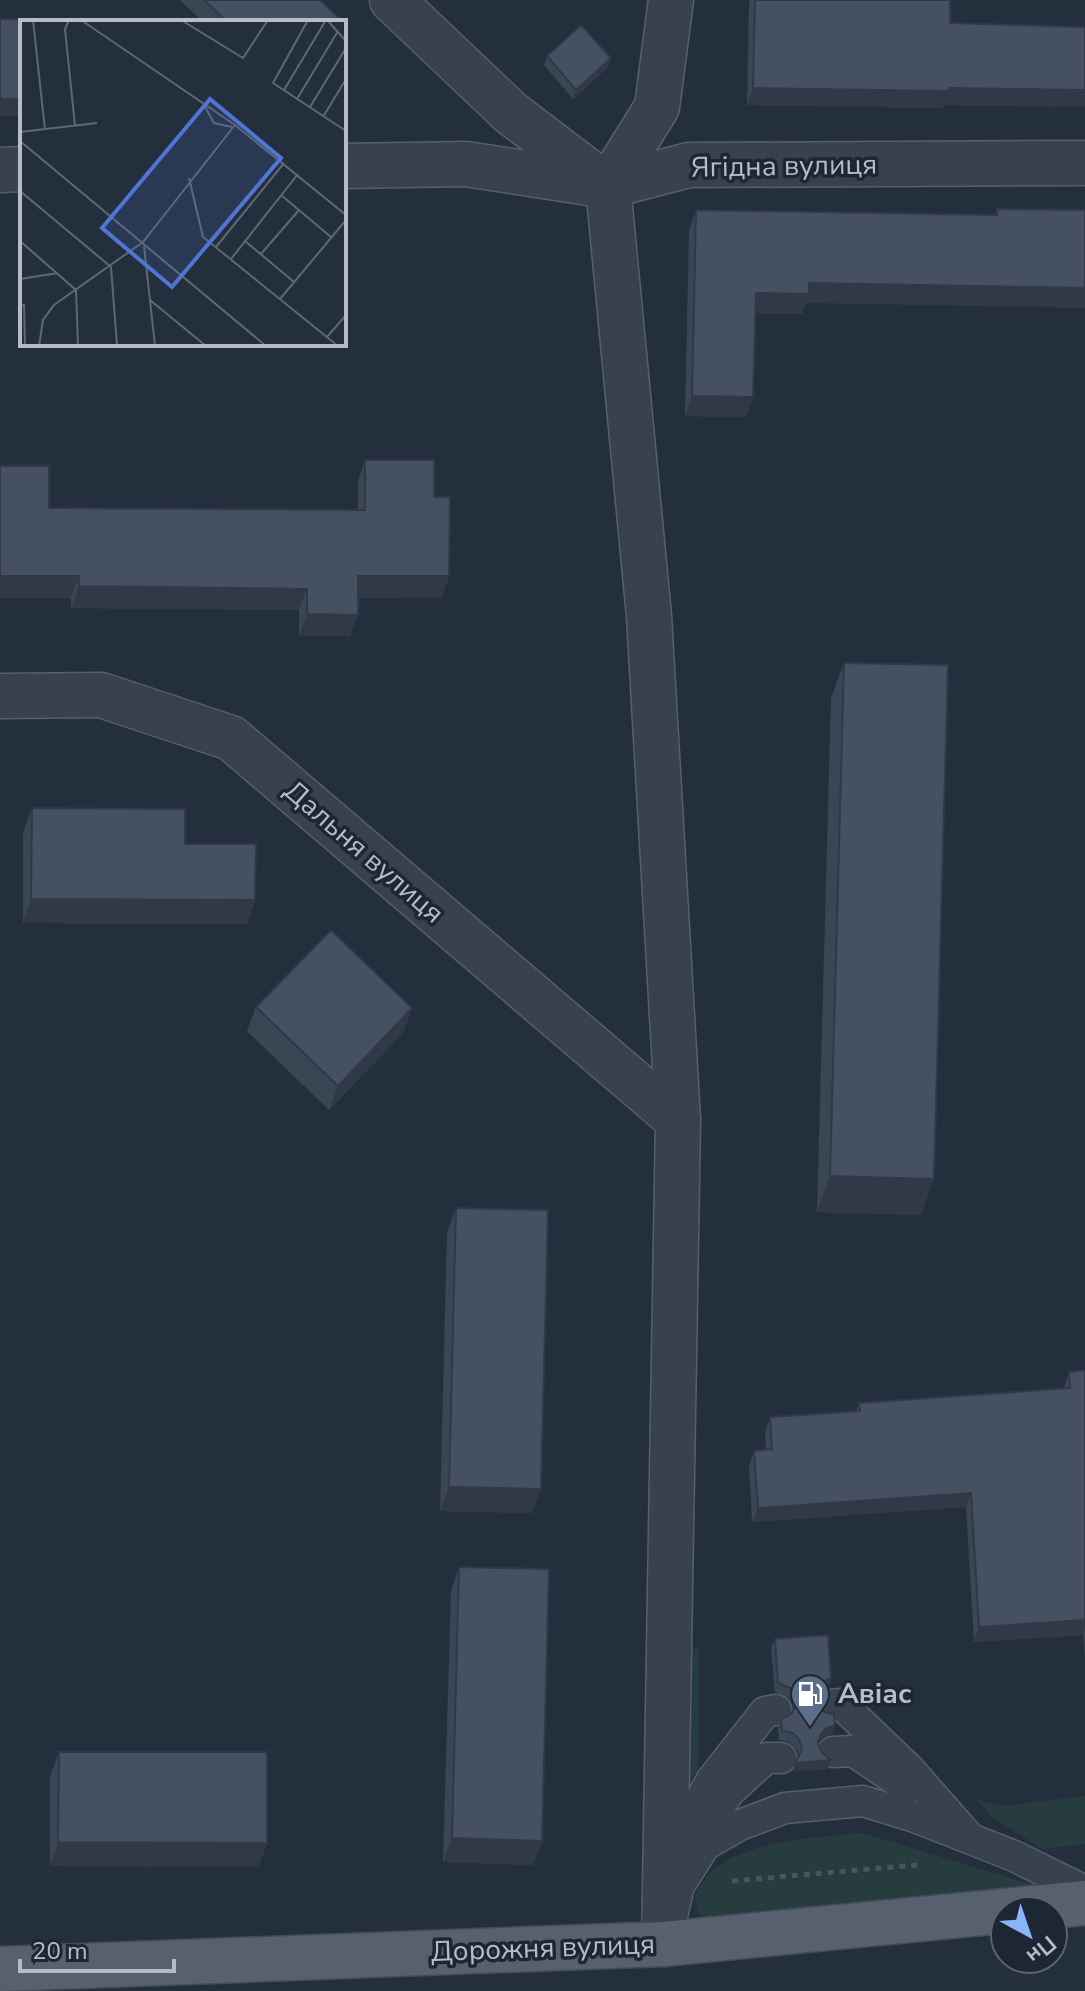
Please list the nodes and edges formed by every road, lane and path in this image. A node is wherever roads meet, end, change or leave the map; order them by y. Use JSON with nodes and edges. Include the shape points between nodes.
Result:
{"nodes":[{"id":1,"x":392,"y":0,"type":"edge"},
{"id":2,"x":671,"y":0,"type":"edge"},
{"id":3,"x":1085,"y":163,"type":"edge"},
{"id":4,"x":346,"y":166,"type":"edge"},
{"id":5,"x":20,"y":169,"type":"edge"},
{"id":6,"x":0,"y":170,"type":"edge"},
{"id":7,"x":608,"y":186,"type":"junction"},
{"id":8,"x":0,"y":696,"type":"edge"},
{"id":9,"x":678,"y":1120,"type":"junction"},
{"id":10,"x":830,"y":1705,"type":"dead end"},
{"id":11,"x":776,"y":1710,"type":"dead end"},
{"id":12,"x":833,"y":1752,"type":"dead end"},
{"id":13,"x":781,"y":1758,"type":"dead end"},
{"id":14,"x":974,"y":1842,"type":"junction"},
{"id":15,"x":923,"y":1864,"type":"dead end"},
{"id":16,"x":679,"y":1886,"type":"junction"},
{"id":17,"x":1085,"y":1891,"type":"edge"},
{"id":18,"x":1085,"y":1903,"type":"edge"},
{"id":19,"x":664,"y":1944,"type":"junction"},
{"id":20,"x":0,"y":1969,"type":"edge"}],
"edges":[{"from":1,"to":7,"type":"street","via":[[511,113]]},
{"from":2,"to":7,"type":"street","via":[[657,107]]},
{"from":3,"to":7,"type":"street","name":"Ягідна вулиця","via":[[689,165]]},
{"from":4,"to":7,"type":"street","name":"Ягідна вулиця","via":[[466,164]]},
{"from":5,"to":6,"type":"street"},
{"from":7,"to":9,"type":"street","via":[[649,616]]},
{"from":8,"to":9,"type":"street","name":"Дальня вулиця","via":[[101,695],[231,738]]},
{"from":9,"to":19,"type":"street"},
{"from":10,"to":14,"type":"lane","via":[[841,1704]]},
{"from":11,"to":16,"type":"lane","via":[[765,1712],[711,1781],[690,1820]]},
{"from":12,"to":14,"type":"lane","via":[[853,1751]]},
{"from":13,"to":16,"type":"lane","via":[[766,1758],[730,1791],[700,1832]]},
{"from":14,"to":16,"type":"lane","via":[[863,1801],[785,1808],[705,1845]]},
{"from":14,"to":17,"type":"lane"},
{"from":15,"to":16,"type":"path"},
{"from":16,"to":19,"type":"lane"},
{"from":18,"to":19,"type":"main road","name":"Дорожня вулиця"},
{"from":19,"to":20,"type":"main road","name":"Дорожня вулиця"}]}
